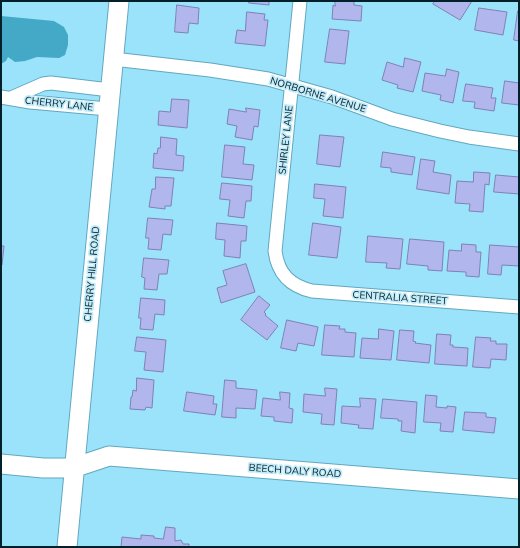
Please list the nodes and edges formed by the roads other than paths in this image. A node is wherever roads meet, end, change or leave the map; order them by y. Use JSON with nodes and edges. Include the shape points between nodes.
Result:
{"nodes":[{"id":1,"x":115,"y":1,"type":"edge"},
{"id":2,"x":300,"y":1,"type":"edge"},
{"id":3,"x":114,"y":59,"type":"junction"},
{"id":4,"x":292,"y":86,"type":"junction"},
{"id":5,"x":110,"y":90,"type":"junction"},
{"id":6,"x":6,"y":97,"type":"edge"},
{"id":7,"x":108,"y":109,"type":"junction"},
{"id":8,"x":519,"y":144,"type":"edge"},
{"id":9,"x":285,"y":277,"type":"joint"},
{"id":10,"x":519,"y":307,"type":"edge"},
{"id":11,"x":1,"y":464,"type":"edge"},
{"id":12,"x":73,"y":468,"type":"junction"},
{"id":13,"x":519,"y":489,"type":"edge"},
{"id":14,"x":67,"y":547,"type":"edge"}],
"edges":[{"from":1,"to":3,"type":"main road","name":"CHERRY HILL ROAD"},
{"from":2,"to":4,"type":"street","name":"SHIRLEY LANE"},
{"from":3,"to":4,"type":"street","name":"NORBORNE AVENUE","via":[[210,70],[268,79]]},
{"from":3,"to":5,"type":"main road","name":"CHERRY HILL ROAD"},
{"from":4,"to":8,"type":"street","name":"NORBORNE AVENUE","via":[[440,131],[469,138]]},
{"from":4,"to":9,"type":"street","name":"SHIRLEY LANE","via":[[275,251],[279,268]]},
{"from":5,"to":6,"type":"street","name":"CHERRY LANE","via":[[51,83]]},
{"from":5,"to":7,"type":"main road","name":"CHERRY HILL ROAD"},
{"from":6,"to":7,"type":"street","name":"CHERRY LANE","via":[[30,102]]},
{"from":7,"to":12,"type":"main road","name":"CHERRY HILL ROAD"},
{"from":9,"to":10,"type":"street","name":"CENTRALIA STREET","via":[[300,288],[312,292]]},
{"from":11,"to":12,"type":"main road","name":"BEECH DALY ROAD"},
{"from":12,"to":13,"type":"main road","name":"BEECH DALY ROAD","via":[[109,456]]},
{"from":12,"to":14,"type":"main road","name":"CHERRY HILL ROAD"}]}
